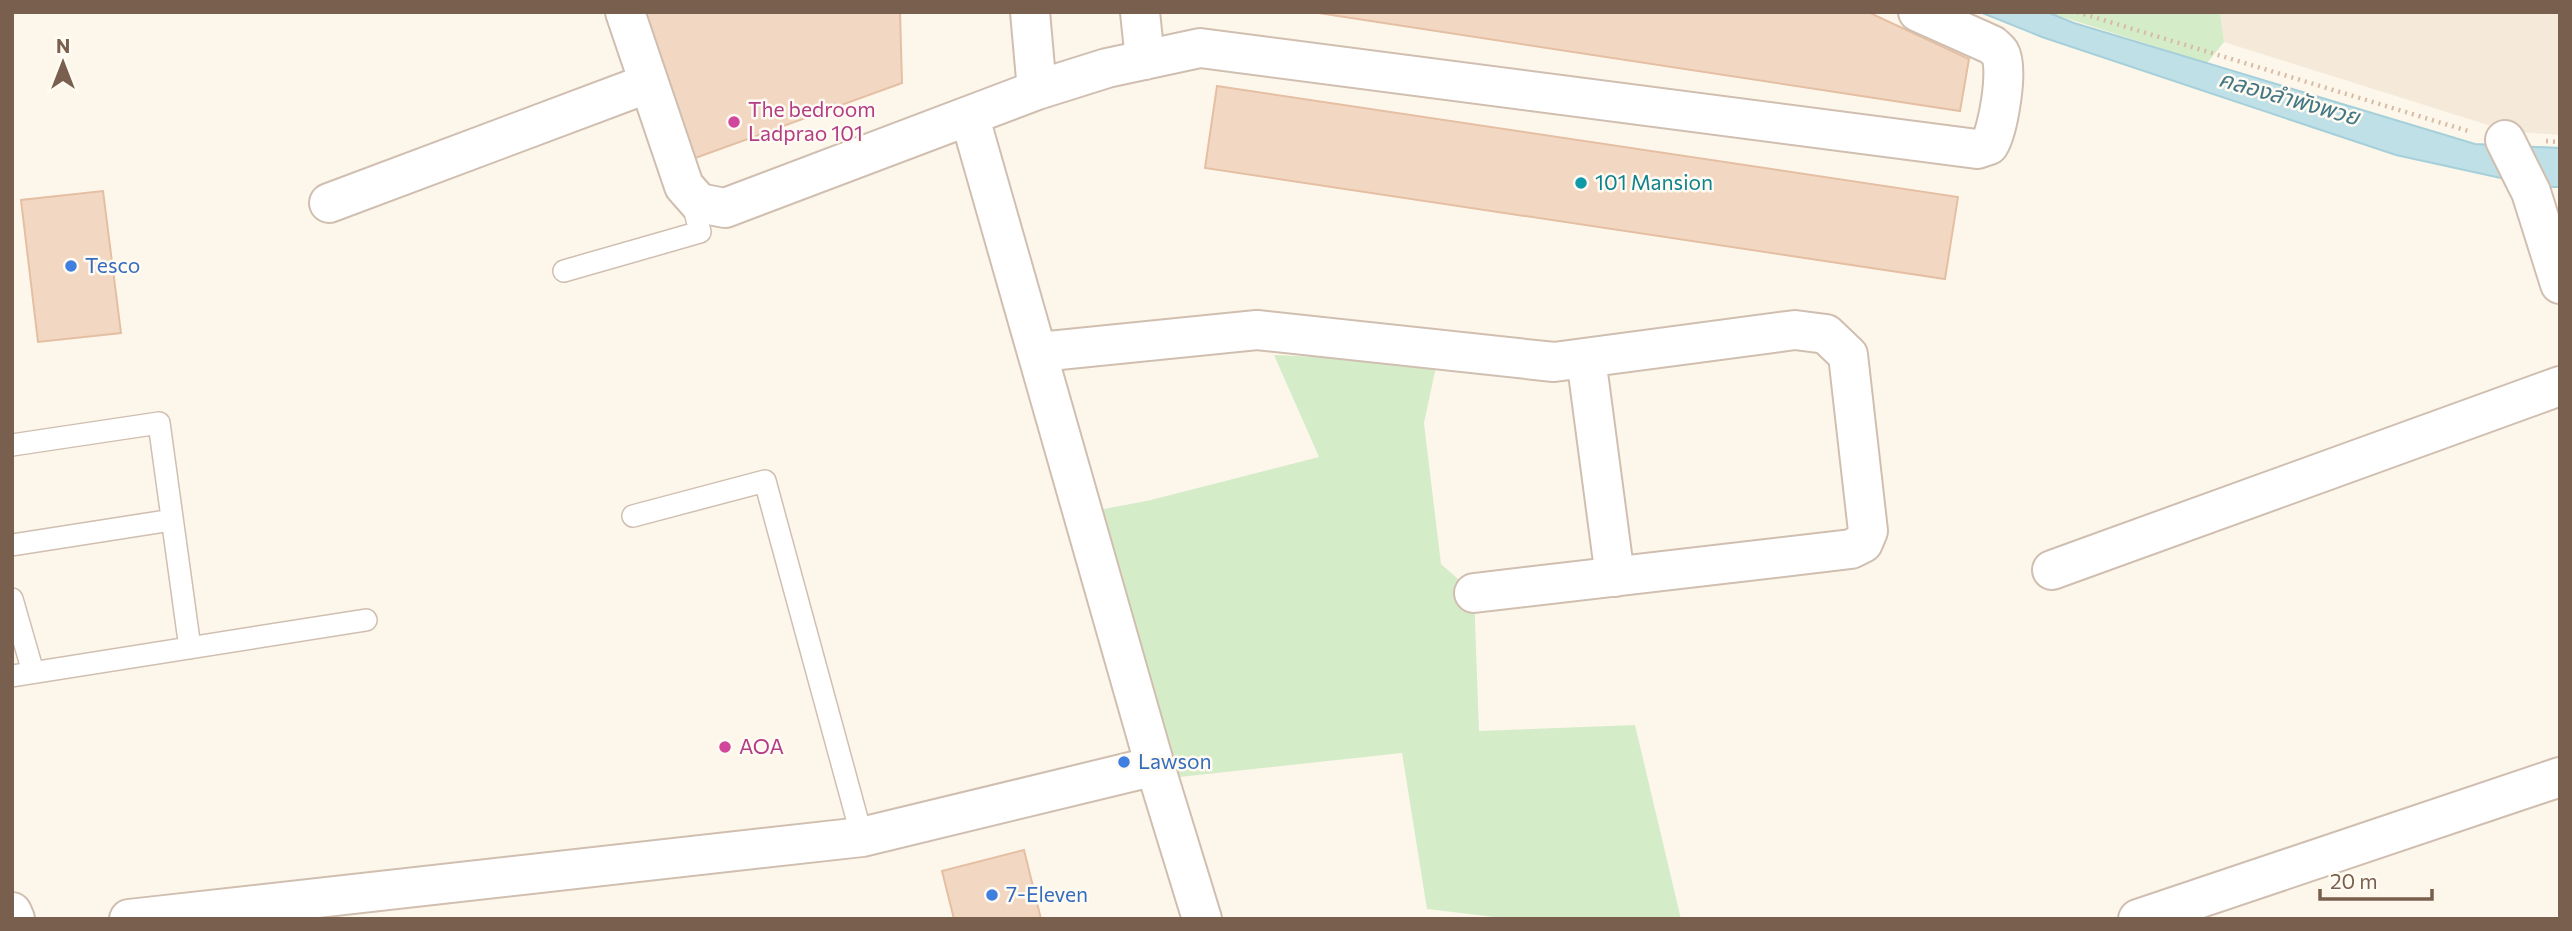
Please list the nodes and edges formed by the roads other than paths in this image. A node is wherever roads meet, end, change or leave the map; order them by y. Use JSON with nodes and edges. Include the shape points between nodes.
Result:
{"nodes":[{"id":1,"x":625,"y":12,"type":"edge"},
{"id":2,"x":1030,"y":12,"type":"edge"},
{"id":3,"x":1140,"y":12,"type":"edge"},
{"id":4,"x":1918,"y":12,"type":"edge"},
{"id":5,"x":1145,"y":60,"type":"junction"},
{"id":6,"x":649,"y":83,"type":"junction"},
{"id":7,"x":1037,"y":90,"type":"junction"},
{"id":8,"x":970,"y":118,"type":"junction"},
{"id":9,"x":2505,"y":140,"type":"road end"},
{"id":10,"x":690,"y":192,"type":"junction"},
{"id":11,"x":329,"y":203,"type":"dead end"},
{"id":12,"x":564,"y":271,"type":"dead end"},
{"id":13,"x":2560,"y":284,"type":"edge"},
{"id":14,"x":1039,"y":352,"type":"junction"},
{"id":15,"x":1586,"y":358,"type":"junction"},
{"id":16,"x":2560,"y":386,"type":"edge"},
{"id":17,"x":12,"y":445,"type":"edge"},
{"id":18,"x":633,"y":516,"type":"dead end"},
{"id":19,"x":172,"y":520,"type":"junction"},
{"id":20,"x":12,"y":545,"type":"edge"},
{"id":21,"x":2052,"y":570,"type":"dead end"},
{"id":22,"x":1615,"y":576,"type":"junction"},
{"id":23,"x":1474,"y":593,"type":"dead end"},
{"id":24,"x":12,"y":599,"type":"edge"},
{"id":25,"x":366,"y":620,"type":"dead end"},
{"id":26,"x":190,"y":648,"type":"junction"},
{"id":27,"x":23,"y":674,"type":"edge"},
{"id":28,"x":1155,"y":766,"type":"junction"},
{"id":29,"x":2560,"y":777,"type":"edge"},
{"id":30,"x":862,"y":837,"type":"junction"},
{"id":31,"x":310,"y":909,"type":"edge"},
{"id":32,"x":12,"y":912,"type":"edge"},
{"id":33,"x":15,"y":919,"type":"edge"},
{"id":34,"x":129,"y":919,"type":"edge"},
{"id":35,"x":1202,"y":919,"type":"edge"},
{"id":36,"x":2138,"y":919,"type":"edge"}],
"edges":[{"from":1,"to":6,"type":"street"},
{"from":2,"to":7,"type":"street"},
{"from":3,"to":5,"type":"street"},
{"from":4,"to":5,"type":"street","via":[[1992,45],[2001,54],[1995,135],[1989,145],[1977,149],[1200,48]]},
{"from":5,"to":7,"type":"street"},
{"from":6,"to":10,"type":"street","via":[[684,186]]},
{"from":6,"to":11,"type":"street"},
{"from":7,"to":8,"type":"street"},
{"from":8,"to":10,"type":"street","via":[[725,208],[699,203]]},
{"from":8,"to":14,"type":"street"},
{"from":9,"to":13,"type":"street","via":[[2531,192]]},
{"from":10,"to":12,"type":"lane","via":[[700,232]]},
{"from":14,"to":15,"type":"street","via":[[1256,330],[1554,362]]},
{"from":14,"to":28,"type":"street"},
{"from":15,"to":22,"type":"street"},
{"from":15,"to":22,"type":"street","via":[[1795,330],[1826,334],[1847,355],[1868,531],[1863,542],[1851,549]]},
{"from":16,"to":21,"type":"street"},
{"from":17,"to":19,"type":"lane","via":[[159,423]]},
{"from":18,"to":30,"type":"lane","via":[[765,481]]},
{"from":19,"to":20,"type":"lane"},
{"from":19,"to":26,"type":"lane"},
{"from":22,"to":23,"type":"street"},
{"from":24,"to":27,"type":"lane"},
{"from":25,"to":26,"type":"lane"},
{"from":26,"to":27,"type":"lane"},
{"from":28,"to":30,"type":"street"},
{"from":28,"to":35,"type":"street"},
{"from":29,"to":36,"type":"street"},
{"from":30,"to":31,"type":"street"},
{"from":31,"to":34,"type":"street"},
{"from":32,"to":33,"type":"street"}]}
